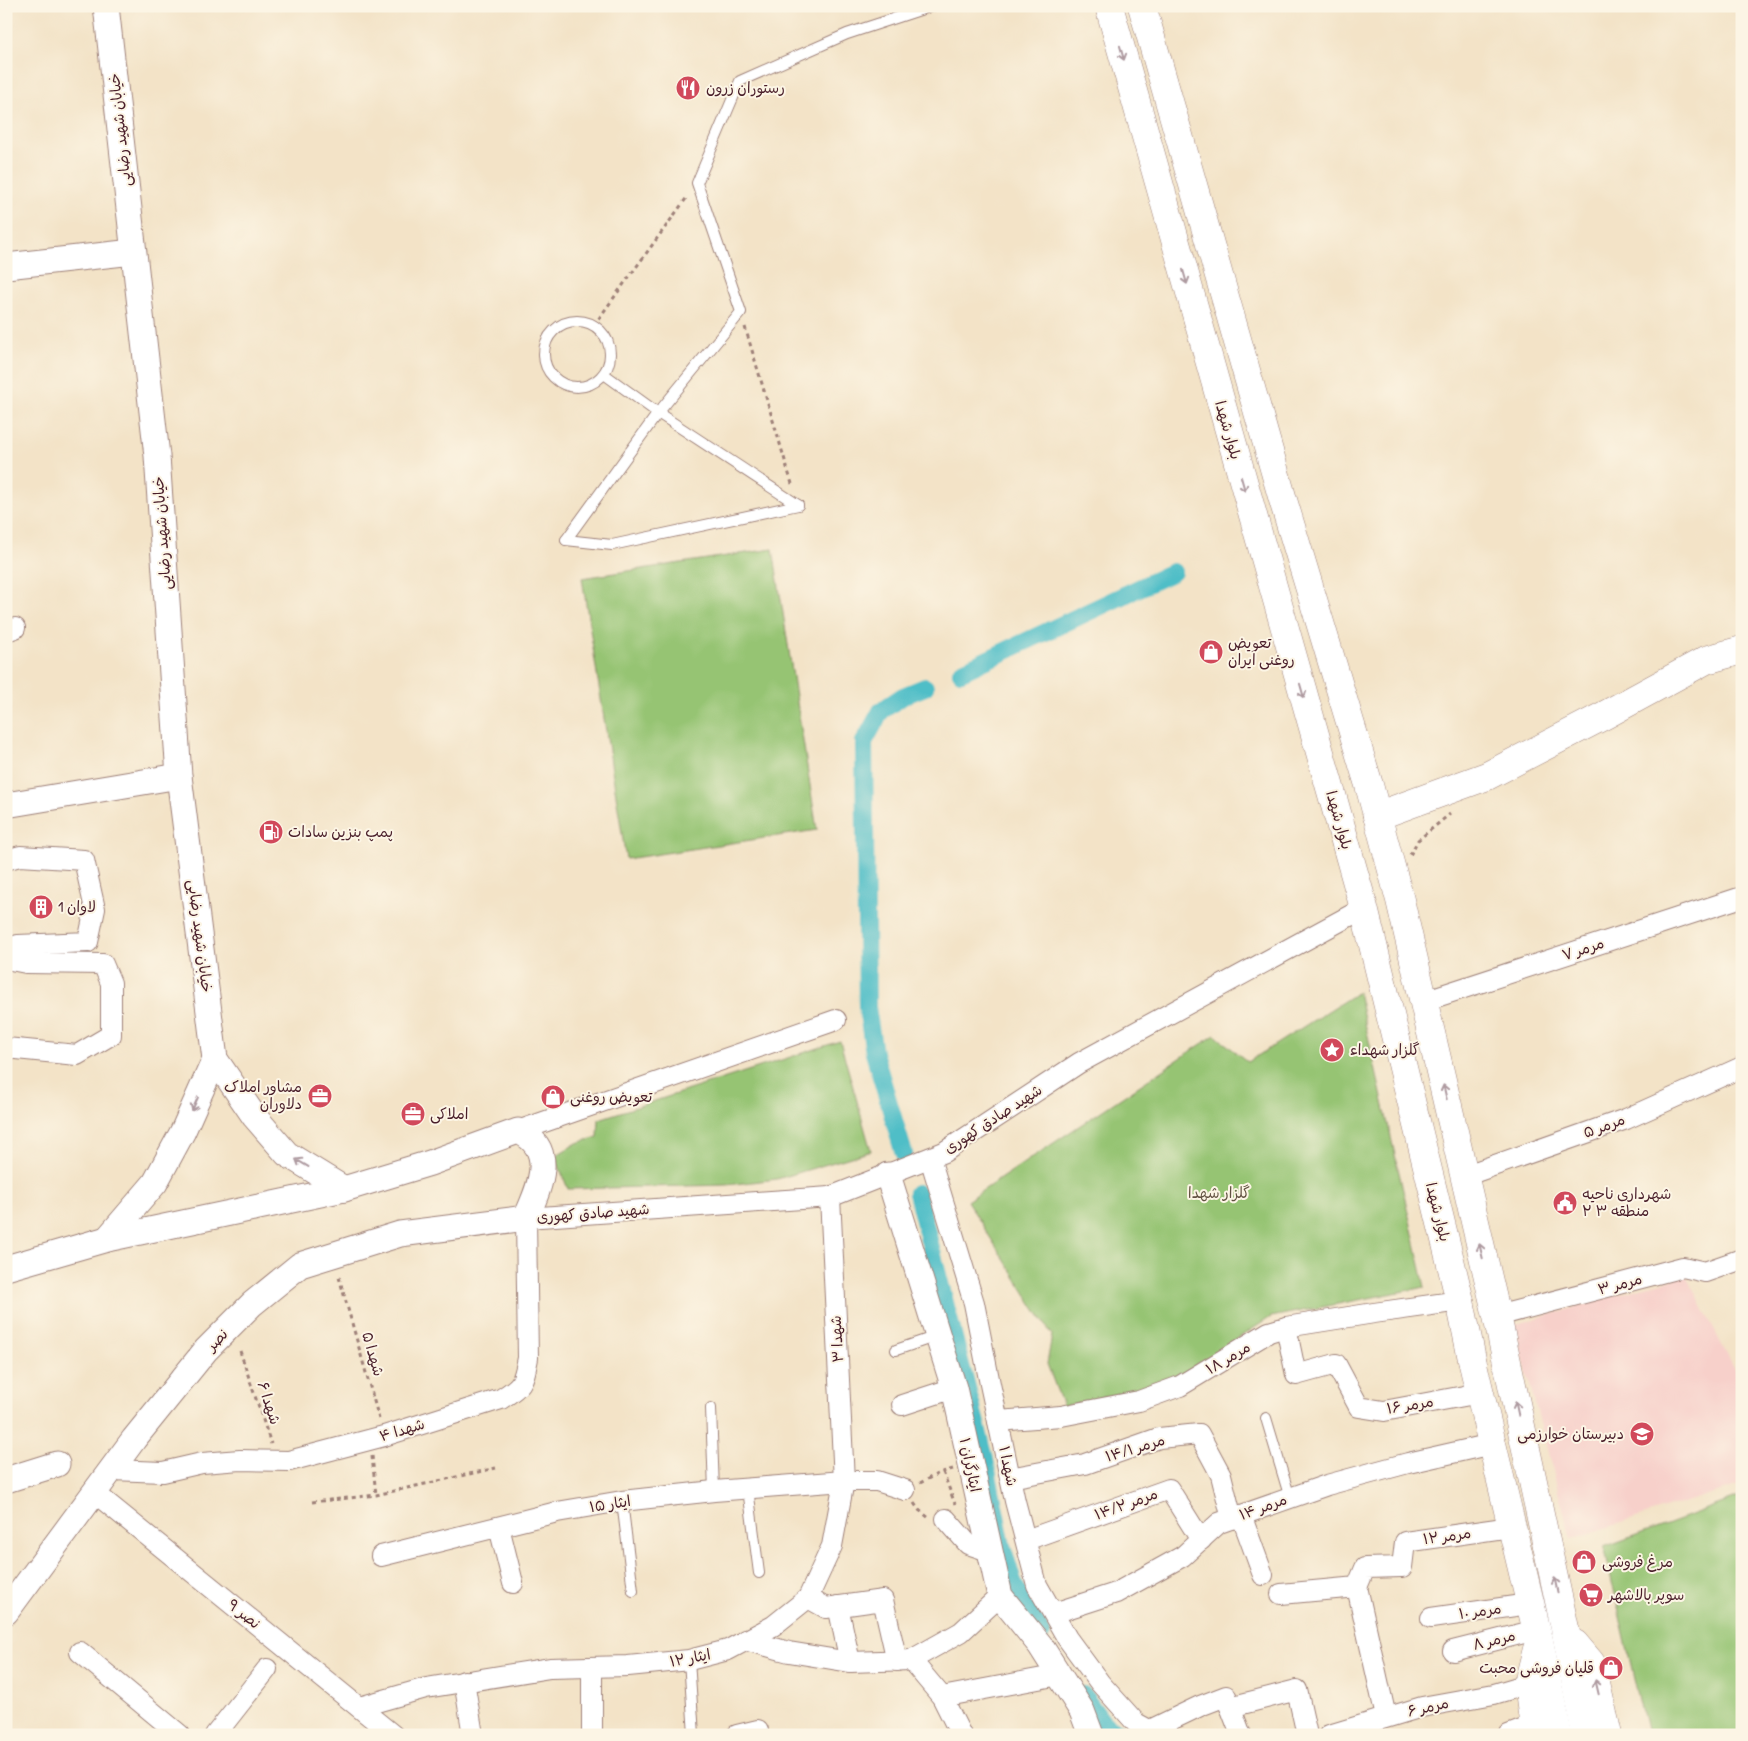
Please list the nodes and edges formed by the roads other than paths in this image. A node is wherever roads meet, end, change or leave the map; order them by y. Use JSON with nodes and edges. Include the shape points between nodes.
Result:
{"nodes":[{"id":1,"x":106,"y":6,"type":"edge"},
{"id":2,"x":932,"y":6,"type":"edge"},
{"id":3,"x":1109,"y":6,"type":"edge"},
{"id":4,"x":1142,"y":6,"type":"edge"},
{"id":5,"x":1183,"y":150,"type":"junction"},
{"id":6,"x":1152,"y":160,"type":"junction"},
{"id":7,"x":1204,"y":222,"type":"junction"},
{"id":8,"x":1174,"y":235,"type":"junction"},
{"id":9,"x":133,"y":252,"type":"junction"},
{"id":10,"x":6,"y":266,"type":"edge"},
{"id":11,"x":604,"y":374,"type":"junction"},
{"id":12,"x":658,"y":413,"type":"junction"},
{"id":13,"x":1742,"y":650,"type":"edge"},
{"id":14,"x":179,"y":776,"type":"junction"},
{"id":15,"x":6,"y":805,"type":"edge"},
{"id":16,"x":1378,"y":816,"type":"junction"},
{"id":17,"x":6,"y":860,"type":"edge"},
{"id":18,"x":1742,"y":897,"type":"edge"},
{"id":19,"x":1364,"y":908,"type":"junction"},
{"id":20,"x":6,"y":950,"type":"edge"},
{"id":21,"x":6,"y":959,"type":"edge"},
{"id":22,"x":1424,"y":1000,"type":"junction"},
{"id":23,"x":836,"y":1020,"type":"dead end"},
{"id":24,"x":6,"y":1048,"type":"edge"},
{"id":25,"x":215,"y":1059,"type":"junction"},
{"id":26,"x":1742,"y":1067,"type":"edge"},
{"id":27,"x":518,"y":1131,"type":"junction"},
{"id":28,"x":930,"y":1158,"type":"junction"},
{"id":29,"x":888,"y":1174,"type":"junction"},
{"id":30,"x":1464,"y":1176,"type":"junction"},
{"id":31,"x":344,"y":1189,"type":"junction"},
{"id":32,"x":830,"y":1197,"type":"junction"},
{"id":33,"x":526,"y":1218,"type":"junction"},
{"id":34,"x":107,"y":1239,"type":"junction"},
{"id":35,"x":1742,"y":1258,"type":"edge"},
{"id":36,"x":6,"y":1268,"type":"edge"},
{"id":37,"x":1460,"y":1301,"type":"junction"},
{"id":38,"x":1497,"y":1316,"type":"junction"},
{"id":39,"x":1286,"y":1327,"type":"junction"},
{"id":40,"x":938,"y":1336,"type":"junction"},
{"id":41,"x":896,"y":1350,"type":"dead end"},
{"id":42,"x":954,"y":1388,"type":"junction"},
{"id":43,"x":1480,"y":1394,"type":"junction"},
{"id":44,"x":902,"y":1405,"type":"dead end"},
{"id":45,"x":711,"y":1408,"type":"dead end"},
{"id":46,"x":1266,"y":1418,"type":"dead end"},
{"id":47,"x":998,"y":1422,"type":"junction"},
{"id":48,"x":1492,"y":1444,"type":"junction"},
{"id":49,"x":57,"y":1464,"type":"dead end"},
{"id":50,"x":112,"y":1470,"type":"junction"},
{"id":51,"x":1010,"y":1478,"type":"junction"},
{"id":52,"x":6,"y":1480,"type":"edge"},
{"id":53,"x":844,"y":1481,"type":"junction"},
{"id":54,"x":748,"y":1489,"type":"junction"},
{"id":55,"x":906,"y":1490,"type":"road end"},
{"id":56,"x":714,"y":1491,"type":"junction"},
{"id":57,"x":95,"y":1493,"type":"junction"},
{"id":58,"x":1290,"y":1498,"type":"junction"},
{"id":59,"x":622,"y":1502,"type":"junction"},
{"id":60,"x":1236,"y":1517,"type":"junction"},
{"id":61,"x":946,"y":1519,"type":"dead end"},
{"id":62,"x":499,"y":1527,"type":"junction"},
{"id":63,"x":1511,"y":1528,"type":"junction"},
{"id":64,"x":1026,"y":1540,"type":"junction"},
{"id":65,"x":1201,"y":1540,"type":"junction"},
{"id":66,"x":989,"y":1551,"type":"junction"},
{"id":67,"x":381,"y":1556,"type":"dead end"},
{"id":68,"x":759,"y":1573,"type":"dead end"},
{"id":69,"x":1263,"y":1575,"type":"dead end"},
{"id":70,"x":514,"y":1584,"type":"dead end"},
{"id":71,"x":1357,"y":1587,"type":"junction"},
{"id":72,"x":633,"y":1591,"type":"dead end"},
{"id":73,"x":1281,"y":1594,"type":"dead end"},
{"id":74,"x":1000,"y":1596,"type":"junction"},
{"id":75,"x":808,"y":1598,"type":"junction"},
{"id":76,"x":1529,"y":1604,"type":"junction"},
{"id":77,"x":838,"y":1606,"type":"junction"},
{"id":78,"x":6,"y":1612,"type":"edge"},
{"id":79,"x":1054,"y":1613,"type":"junction"},
{"id":80,"x":1431,"y":1618,"type":"dead end"},
{"id":81,"x":1566,"y":1633,"type":"junction"},
{"id":82,"x":1538,"y":1635,"type":"junction"},
{"id":83,"x":745,"y":1640,"type":"junction"},
{"id":84,"x":1453,"y":1651,"type":"dead end"},
{"id":85,"x":80,"y":1652,"type":"dead end"},
{"id":86,"x":689,"y":1660,"type":"junction"},
{"id":87,"x":904,"y":1660,"type":"junction"},
{"id":88,"x":850,"y":1662,"type":"junction"},
{"id":89,"x":592,"y":1668,"type":"junction"},
{"id":90,"x":267,"y":1669,"type":"dead end"},
{"id":91,"x":1059,"y":1675,"type":"junction"},
{"id":92,"x":464,"y":1681,"type":"junction"},
{"id":93,"x":1528,"y":1684,"type":"junction"},
{"id":94,"x":942,"y":1697,"type":"junction"},
{"id":95,"x":359,"y":1707,"type":"junction"},
{"id":96,"x":1230,"y":1707,"type":"junction"},
{"id":97,"x":1386,"y":1717,"type":"junction"},
{"id":98,"x":758,"y":1730,"type":"dead end"},
{"id":99,"x":1525,"y":1732,"type":"edge"},
{"id":100,"x":1154,"y":1733,"type":"edge"},
{"id":101,"x":180,"y":1735,"type":"edge"},
{"id":102,"x":215,"y":1735,"type":"edge"},
{"id":103,"x":393,"y":1735,"type":"edge"},
{"id":104,"x":473,"y":1735,"type":"edge"},
{"id":105,"x":592,"y":1735,"type":"edge"},
{"id":106,"x":694,"y":1735,"type":"edge"},
{"id":107,"x":737,"y":1735,"type":"edge"},
{"id":108,"x":962,"y":1735,"type":"edge"},
{"id":109,"x":1091,"y":1735,"type":"edge"},
{"id":110,"x":1241,"y":1735,"type":"edge"},
{"id":111,"x":1307,"y":1735,"type":"edge"},
{"id":112,"x":1329,"y":1735,"type":"edge"},
{"id":113,"x":1558,"y":1735,"type":"edge"},
{"id":114,"x":1586,"y":1735,"type":"edge"},
{"id":115,"x":1608,"y":1735,"type":"edge"}],
"edges":[{"from":1,"to":9,"type":"street","name":"خیابان شهید رضایی"},
{"from":2,"to":12,"type":"lane","via":[[847,34],[740,81],[698,183],[741,312]]},
{"from":3,"to":6,"type":"main road","name":"بلوار شهدا","one_way":true},
{"from":4,"to":5,"type":"main road"},
{"from":5,"to":6,"type":"main road","via":[[1172,163]]},
{"from":5,"to":7,"type":"main road"},
{"from":6,"to":8,"type":"main road","name":"بلوار شهدا"},
{"from":7,"to":8,"type":"main road","via":[[1184,222]]},
{"from":7,"to":16,"type":"main road"},
{"from":8,"to":19,"type":"main road","name":"بلوار شهدا","one_way":true},
{"from":9,"to":10,"type":"street"},
{"from":9,"to":14,"type":"street","name":"خیابان شهید رضایی","via":[[157,456]]},
{"from":11,"to":11,"type":"lane","via":[[587,386],[565,386],[548,372],[543,350],[546,340],[562,324],[583,321],[594,325],[602,332],[611,352]]},
{"from":11,"to":12,"type":"lane"},
{"from":12,"to":12,"type":"lane","via":[[566,540],[612,545],[798,505]]},
{"from":13,"to":16,"type":"main road","via":[[1706,660],[1487,776]]},
{"from":14,"to":15,"type":"street"},
{"from":14,"to":25,"type":"street","name":"خیابان شهید رضایی"},
{"from":16,"to":22,"type":"main road"},
{"from":17,"to":20,"type":"street","via":[[20,856],[84,860],[95,909],[88,942],[18,944]]},
{"from":18,"to":22,"type":"street","name":"مرمر ۷"},
{"from":19,"to":28,"type":"street","name":"شهید صادق کهوری","via":[[1079,1063]]},
{"from":19,"to":37,"type":"main road","name":"بلوار شهدا"},
{"from":21,"to":24,"type":"street","via":[[103,964],[111,983],[111,1035],[77,1055]]},
{"from":30,"to":22,"type":"main road","one_way":true},
{"from":23,"to":27,"type":"street"},
{"from":31,"to":25,"type":"street","name":"خیابان شهید رضایی","one_way":true,"via":[[287,1154],[254,1116]]},
{"from":25,"to":34,"type":"street","one_way":true,"via":[[155,1183]]},
{"from":26,"to":30,"type":"street","name":"مرمر ۵","via":[[1626,1118]]},
{"from":27,"to":31,"type":"street"},
{"from":27,"to":33,"type":"street","via":[[535,1143],[543,1166]]},
{"from":28,"to":29,"type":"street","name":"شهید صادق کهوری"},
{"from":28,"to":47,"type":"street","name":"شهدا ۱","via":[[974,1304]]},
{"from":29,"to":32,"type":"street","name":"شهید صادق کهوری"},
{"from":29,"to":40,"type":"street","name":"ایثارگران ۱"},
{"from":38,"to":30,"type":"main road","one_way":true},
{"from":31,"to":34,"type":"street"},
{"from":32,"to":33,"type":"street","name":"شهید صادق کهوری"},
{"from":32,"to":53,"type":"street","name":"شهدا ۳"},
{"from":33,"to":50,"type":"street","name":"نصر","via":[[400,1234],[300,1265],[252,1304],[206,1350]]},
{"from":33,"to":50,"type":"street","name":"شهدا ۴","via":[[528,1358],[524,1380],[501,1399],[377,1438],[289,1461],[202,1463],[163,1472]]},
{"from":34,"to":36,"type":"street"},
{"from":35,"to":38,"type":"street","name":"مرمر ۳","via":[[1705,1272],[1683,1267]]},
{"from":37,"to":39,"type":"street","name":"مرمر ۱۸"},
{"from":37,"to":43,"type":"main road","name":"بلوار شهدا"},
{"from":81,"to":38,"type":"main road","one_way":true},
{"from":39,"to":43,"type":"street","name":"مرمر ۱۶","via":[[1296,1376],[1336,1364],[1358,1407],[1384,1411]]},
{"from":39,"to":47,"type":"street","name":"مرمر ۱۸","via":[[1269,1332],[1180,1386],[1139,1401],[1061,1416]]},
{"from":40,"to":41,"type":"lane"},
{"from":40,"to":42,"type":"street","name":"ایثارگران ۱"},
{"from":42,"to":44,"type":"street"},
{"from":42,"to":66,"type":"street","name":"ایثارگران ۱"},
{"from":43,"to":48,"type":"main road","name":"بلوار شهدا"},
{"from":45,"to":56,"type":"lane"},
{"from":46,"to":58,"type":"lane"},
{"from":47,"to":51,"type":"street","name":"شهدا ۱"},
{"from":48,"to":58,"type":"street","name":"مرمر ۱۴","via":[[1399,1466]]},
{"from":48,"to":63,"type":"main road","name":"بلوار شهدا"},
{"from":49,"to":52,"type":"street"},
{"from":50,"to":57,"type":"street","name":"نصر"},
{"from":51,"to":60,"type":"street","name":"مرمر ۱۴/۱","via":[[1085,1464],[1159,1438],[1199,1434],[1221,1475]]},
{"from":51,"to":64,"type":"street","name":"شهدا ۱"},
{"from":53,"to":54,"type":"street","name":"ایثار ۱۵"},
{"from":53,"to":55,"type":"street","name":"ایثار ۱۵","via":[[877,1481]]},
{"from":53,"to":75,"type":"street","name":"شهدا ۳","via":[[832,1546]]},
{"from":54,"to":56,"type":"street","name":"ایثار ۱۵"},
{"from":54,"to":68,"type":"lane"},
{"from":56,"to":59,"type":"street","name":"ایثار ۱۵"},
{"from":57,"to":78,"type":"street","name":"نصر"},
{"from":57,"to":95,"type":"street","name":"نصر ۹"},
{"from":58,"to":60,"type":"street","name":"مرمر ۱۴"},
{"from":59,"to":62,"type":"street","name":"ایثار ۱۵","via":[[557,1512]]},
{"from":59,"to":72,"type":"lane"},
{"from":60,"to":65,"type":"street","name":"مرمر ۱۴","via":[[1219,1524]]},
{"from":60,"to":69,"type":"street"},
{"from":61,"to":66,"type":"street","via":[[968,1544]]},
{"from":62,"to":67,"type":"street","name":"ایثار ۱۵"},
{"from":62,"to":70,"type":"street"},
{"from":63,"to":71,"type":"street","name":"مرمر ۱۲","via":[[1405,1542],[1402,1567],[1365,1568]]},
{"from":63,"to":76,"type":"main road","name":"بلوار شهدا"},
{"from":64,"to":65,"type":"street","name":"مرمر ۱۴/۲","via":[[1169,1489]]},
{"from":64,"to":79,"type":"street","name":"شهدا ۱","via":[[1037,1585]]},
{"from":65,"to":79,"type":"street","name":"مرمر ۱۴","via":[[1183,1556],[1116,1593]]},
{"from":66,"to":74,"type":"street","name":"ایثارگران ۱"},
{"from":71,"to":73,"type":"street"},
{"from":71,"to":97,"type":"street"},
{"from":74,"to":87,"type":"street","via":[[962,1632]]},
{"from":74,"to":91,"type":"street","name":"ایثارگران ۱","via":[[1040,1645]]},
{"from":75,"to":77,"type":"street","via":[[826,1608]]},
{"from":75,"to":83,"type":"street","name":"ایثار ۱۲","via":[[773,1626]]},
{"from":76,"to":80,"type":"street","name":"مرمر ۱۰"},
{"from":76,"to":82,"type":"main road","name":"بلوار شهدا"},
{"from":77,"to":87,"type":"street","via":[[883,1600]]},
{"from":77,"to":88,"type":"street"},
{"from":79,"to":100,"type":"street","name":"شهدا ۱","via":[[1100,1683],[1136,1723]]},
{"from":81,"to":114,"type":"main road"},
{"from":115,"to":81,"type":"main road","one_way":true,"via":[[1591,1663]]},
{"from":82,"to":84,"type":"street","name":"مرمر ۸"},
{"from":82,"to":93,"type":"main road"},
{"from":82,"to":113,"type":"main road","name":"بلوار شهدا"},
{"from":83,"to":86,"type":"street","name":"ایثار ۱۲","via":[[728,1650]]},
{"from":83,"to":88,"type":"street","via":[[789,1652]]},
{"from":85,"to":101,"type":"street"},
{"from":86,"to":89,"type":"street","name":"ایثار ۱۲"},
{"from":86,"to":106,"type":"lane"},
{"from":87,"to":88,"type":"street"},
{"from":87,"to":94,"type":"street"},
{"from":89,"to":92,"type":"street","name":"ایثار ۱۲","via":[[550,1668]]},
{"from":89,"to":105,"type":"street"},
{"from":90,"to":102,"type":"street"},
{"from":91,"to":94,"type":"street"},
{"from":91,"to":109,"type":"street","name":"ایثارگران ۱","via":[[1082,1711]]},
{"from":92,"to":95,"type":"street","name":"ایثار ۱۲"},
{"from":92,"to":104,"type":"street"},
{"from":93,"to":97,"type":"street","name":"مرمر ۶"},
{"from":93,"to":99,"type":"main road"},
{"from":94,"to":108,"type":"street"},
{"from":95,"to":103,"type":"street","name":"نصر ۹"},
{"from":96,"to":100,"type":"street","via":[[1226,1696],[1200,1706]]},
{"from":96,"to":110,"type":"street"},
{"from":96,"to":111,"type":"street","via":[[1297,1690]]},
{"from":97,"to":112,"type":"street","name":"مرمر ۶"},
{"from":98,"to":107,"type":"street"}]}
